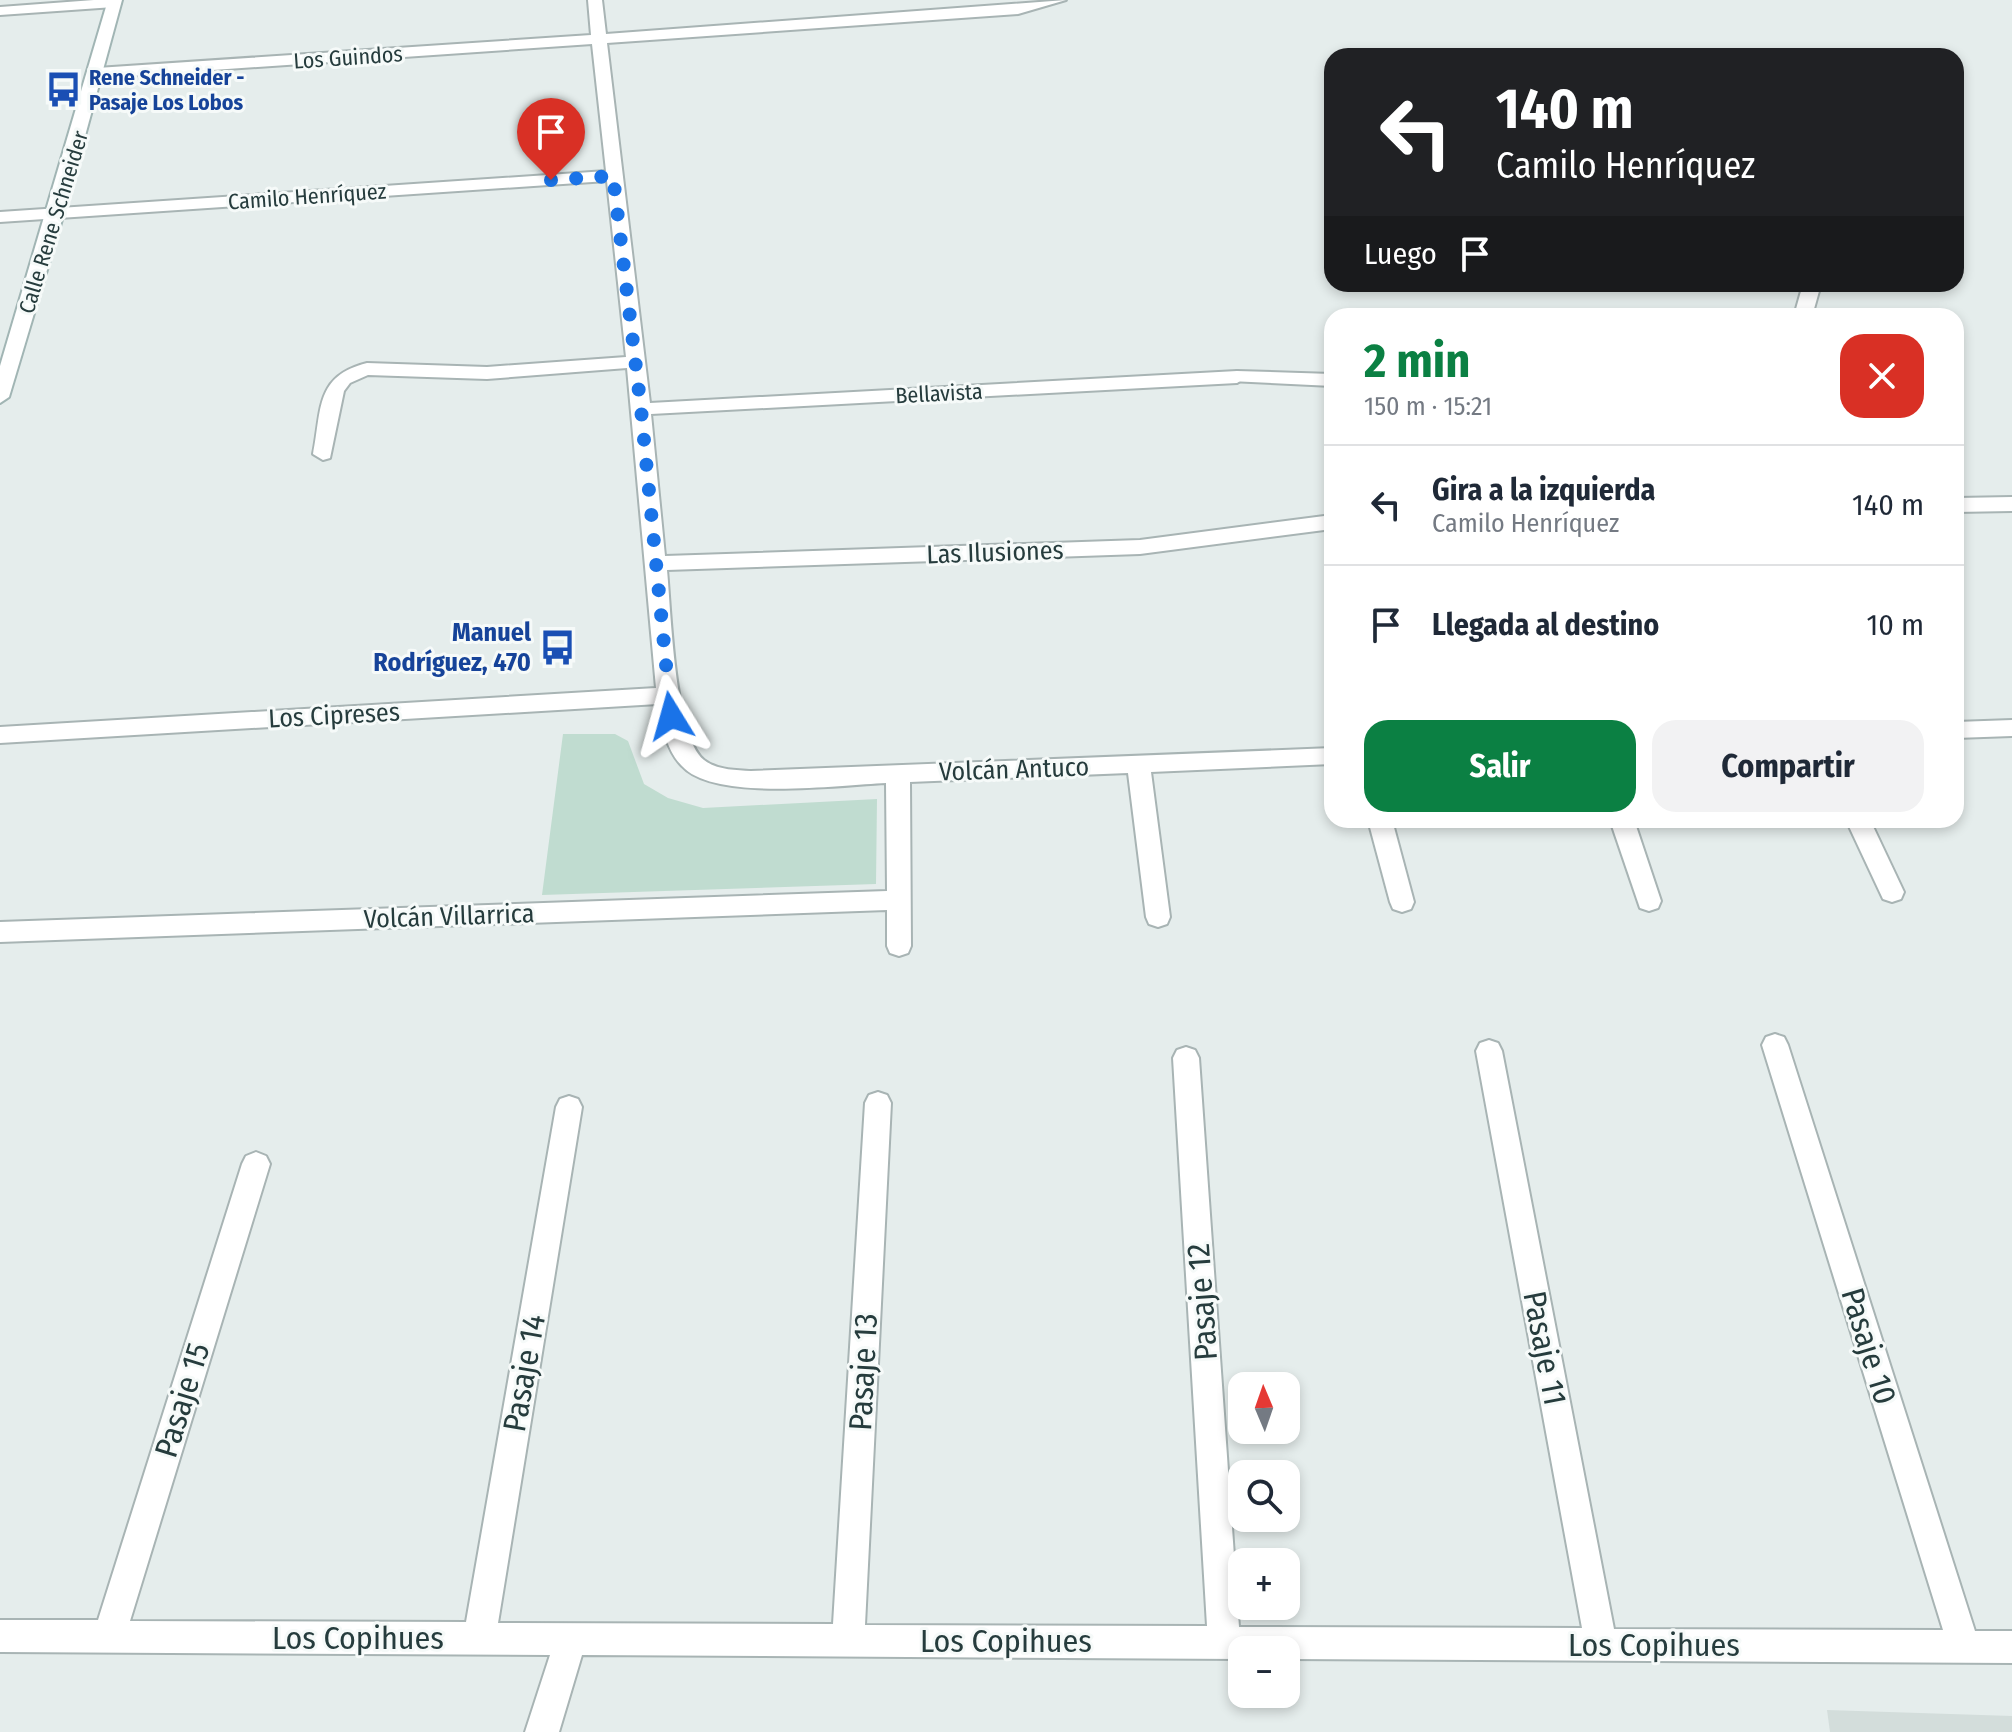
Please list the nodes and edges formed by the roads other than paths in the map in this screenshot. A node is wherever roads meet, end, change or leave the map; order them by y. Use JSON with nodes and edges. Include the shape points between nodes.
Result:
{"nodes":[{"id":1,"x":595,"y":0,"type":"edge"},
{"id":2,"x":1059,"y":0,"type":"edge"},
{"id":3,"x":114,"y":2,"type":"edge"},
{"id":4,"x":0,"y":11,"type":"edge"},
{"id":5,"x":599,"y":40,"type":"junction"},
{"id":6,"x":97,"y":73,"type":"junction"},
{"id":7,"x":613,"y":176,"type":"junction"},
{"id":8,"x":56,"y":213,"type":"junction"},
{"id":9,"x":0,"y":217,"type":"edge"},
{"id":10,"x":636,"y":362,"type":"junction"},
{"id":11,"x":1324,"y":380,"type":"edge"},
{"id":12,"x":0,"y":397,"type":"edge"},
{"id":13,"x":641,"y":409,"type":"junction"},
{"id":14,"x":323,"y":454,"type":"dead end"},
{"id":15,"x":2012,"y":504,"type":"edge"},
{"id":16,"x":1964,"y":505,"type":"edge"},
{"id":17,"x":1324,"y":523,"type":"edge"},
{"id":18,"x":655,"y":563,"type":"junction"},
{"id":19,"x":668,"y":695,"type":"junction"},
{"id":20,"x":2012,"y":728,"type":"edge"},
{"id":21,"x":1964,"y":730,"type":"edge"},
{"id":22,"x":0,"y":735,"type":"edge"},
{"id":23,"x":1324,"y":756,"type":"edge"},
{"id":24,"x":1138,"y":764,"type":"junction"},
{"id":25,"x":898,"y":774,"type":"junction"},
{"id":26,"x":1382,"y":828,"type":"edge"},
{"id":27,"x":1625,"y":828,"type":"edge"},
{"id":28,"x":1862,"y":828,"type":"edge"},
{"id":29,"x":1892,"y":892,"type":"dead end"},
{"id":30,"x":899,"y":900,"type":"junction"},
{"id":31,"x":1649,"y":901,"type":"dead end"},
{"id":32,"x":1402,"y":902,"type":"dead end"},
{"id":33,"x":1158,"y":917,"type":"dead end"},
{"id":34,"x":0,"y":932,"type":"edge"},
{"id":35,"x":899,"y":946,"type":"dead end"},
{"id":36,"x":1775,"y":1045,"type":"dead end"},
{"id":37,"x":1489,"y":1051,"type":"dead end"},
{"id":38,"x":1186,"y":1058,"type":"dead end"},
{"id":39,"x":878,"y":1103,"type":"dead end"},
{"id":40,"x":569,"y":1107,"type":"dead end"},
{"id":41,"x":256,"y":1164,"type":"dead end"},
{"id":42,"x":0,"y":1636,"type":"edge"},
{"id":43,"x":109,"y":1636,"type":"junction"},
{"id":44,"x":479,"y":1638,"type":"junction"},
{"id":45,"x":571,"y":1639,"type":"junction"},
{"id":46,"x":848,"y":1641,"type":"junction"},
{"id":47,"x":1224,"y":1642,"type":"junction"},
{"id":48,"x":1601,"y":1644,"type":"junction"},
{"id":49,"x":1964,"y":1647,"type":"junction"},
{"id":50,"x":2012,"y":1647,"type":"edge"},
{"id":51,"x":542,"y":1732,"type":"edge"}],
"edges":[{"from":1,"to":5,"type":"street"},
{"from":2,"to":5,"type":"street","name":"Los Guindos","via":[[1018,10]]},
{"from":3,"to":4,"type":"street"},
{"from":3,"to":6,"type":"street","name":"Calle Rene Schneider"},
{"from":5,"to":6,"type":"street","name":"Los Guindos"},
{"from":5,"to":7,"type":"street"},
{"from":6,"to":8,"type":"street","name":"Calle Rene Schneider"},
{"from":7,"to":8,"type":"street","name":"Camilo Henríquez"},
{"from":7,"to":10,"type":"street"},
{"from":8,"to":9,"type":"street","name":"Camilo Henríquez"},
{"from":8,"to":12,"type":"street","name":"Calle Rene Schneider"},
{"from":10,"to":13,"type":"street"},
{"from":10,"to":14,"type":"street","via":[[487,373],[353,373],[337,384]]},
{"from":11,"to":13,"type":"street","name":"Bellavista","via":[[1237,377]]},
{"from":13,"to":18,"type":"street"},
{"from":15,"to":16,"type":"street"},
{"from":17,"to":18,"type":"street","name":"Las Ilusiones","via":[[1140,547]]},
{"from":18,"to":19,"type":"street"},
{"from":19,"to":22,"type":"street","name":"Los Cipreses"},
{"from":19,"to":25,"type":"street","name":"Volcán Antuco","via":[[679,749],[714,775],[742,780]]},
{"from":20,"to":21,"type":"street"},
{"from":23,"to":24,"type":"street","name":"Volcán Antuco"},
{"from":24,"to":25,"type":"street","name":"Volcán Antuco"},
{"from":24,"to":33,"type":"street"},
{"from":25,"to":30,"type":"street"},
{"from":26,"to":32,"type":"street"},
{"from":27,"to":31,"type":"street"},
{"from":28,"to":29,"type":"street"},
{"from":30,"to":34,"type":"street","name":"Volcán Villarrica"},
{"from":30,"to":35,"type":"street"},
{"from":36,"to":49,"type":"street","name":"Pasaje 10"},
{"from":37,"to":48,"type":"street","name":"Pasaje 11"},
{"from":38,"to":47,"type":"street","name":"Pasaje 12"},
{"from":39,"to":46,"type":"street","name":"Pasaje 13"},
{"from":40,"to":44,"type":"street","name":"Pasaje 14"},
{"from":41,"to":43,"type":"street","name":"Pasaje 15"},
{"from":42,"to":43,"type":"street","name":"Los Copihues"},
{"from":43,"to":44,"type":"street","name":"Los Copihues"},
{"from":44,"to":45,"type":"street","name":"Los Copihues"},
{"from":45,"to":46,"type":"street","name":"Los Copihues"},
{"from":45,"to":51,"type":"street"},
{"from":46,"to":47,"type":"street","name":"Los Copihues"},
{"from":47,"to":48,"type":"street","name":"Los Copihues"},
{"from":48,"to":49,"type":"street","name":"Los Copihues"},
{"from":49,"to":50,"type":"street","name":"Los Copihues"}]}
